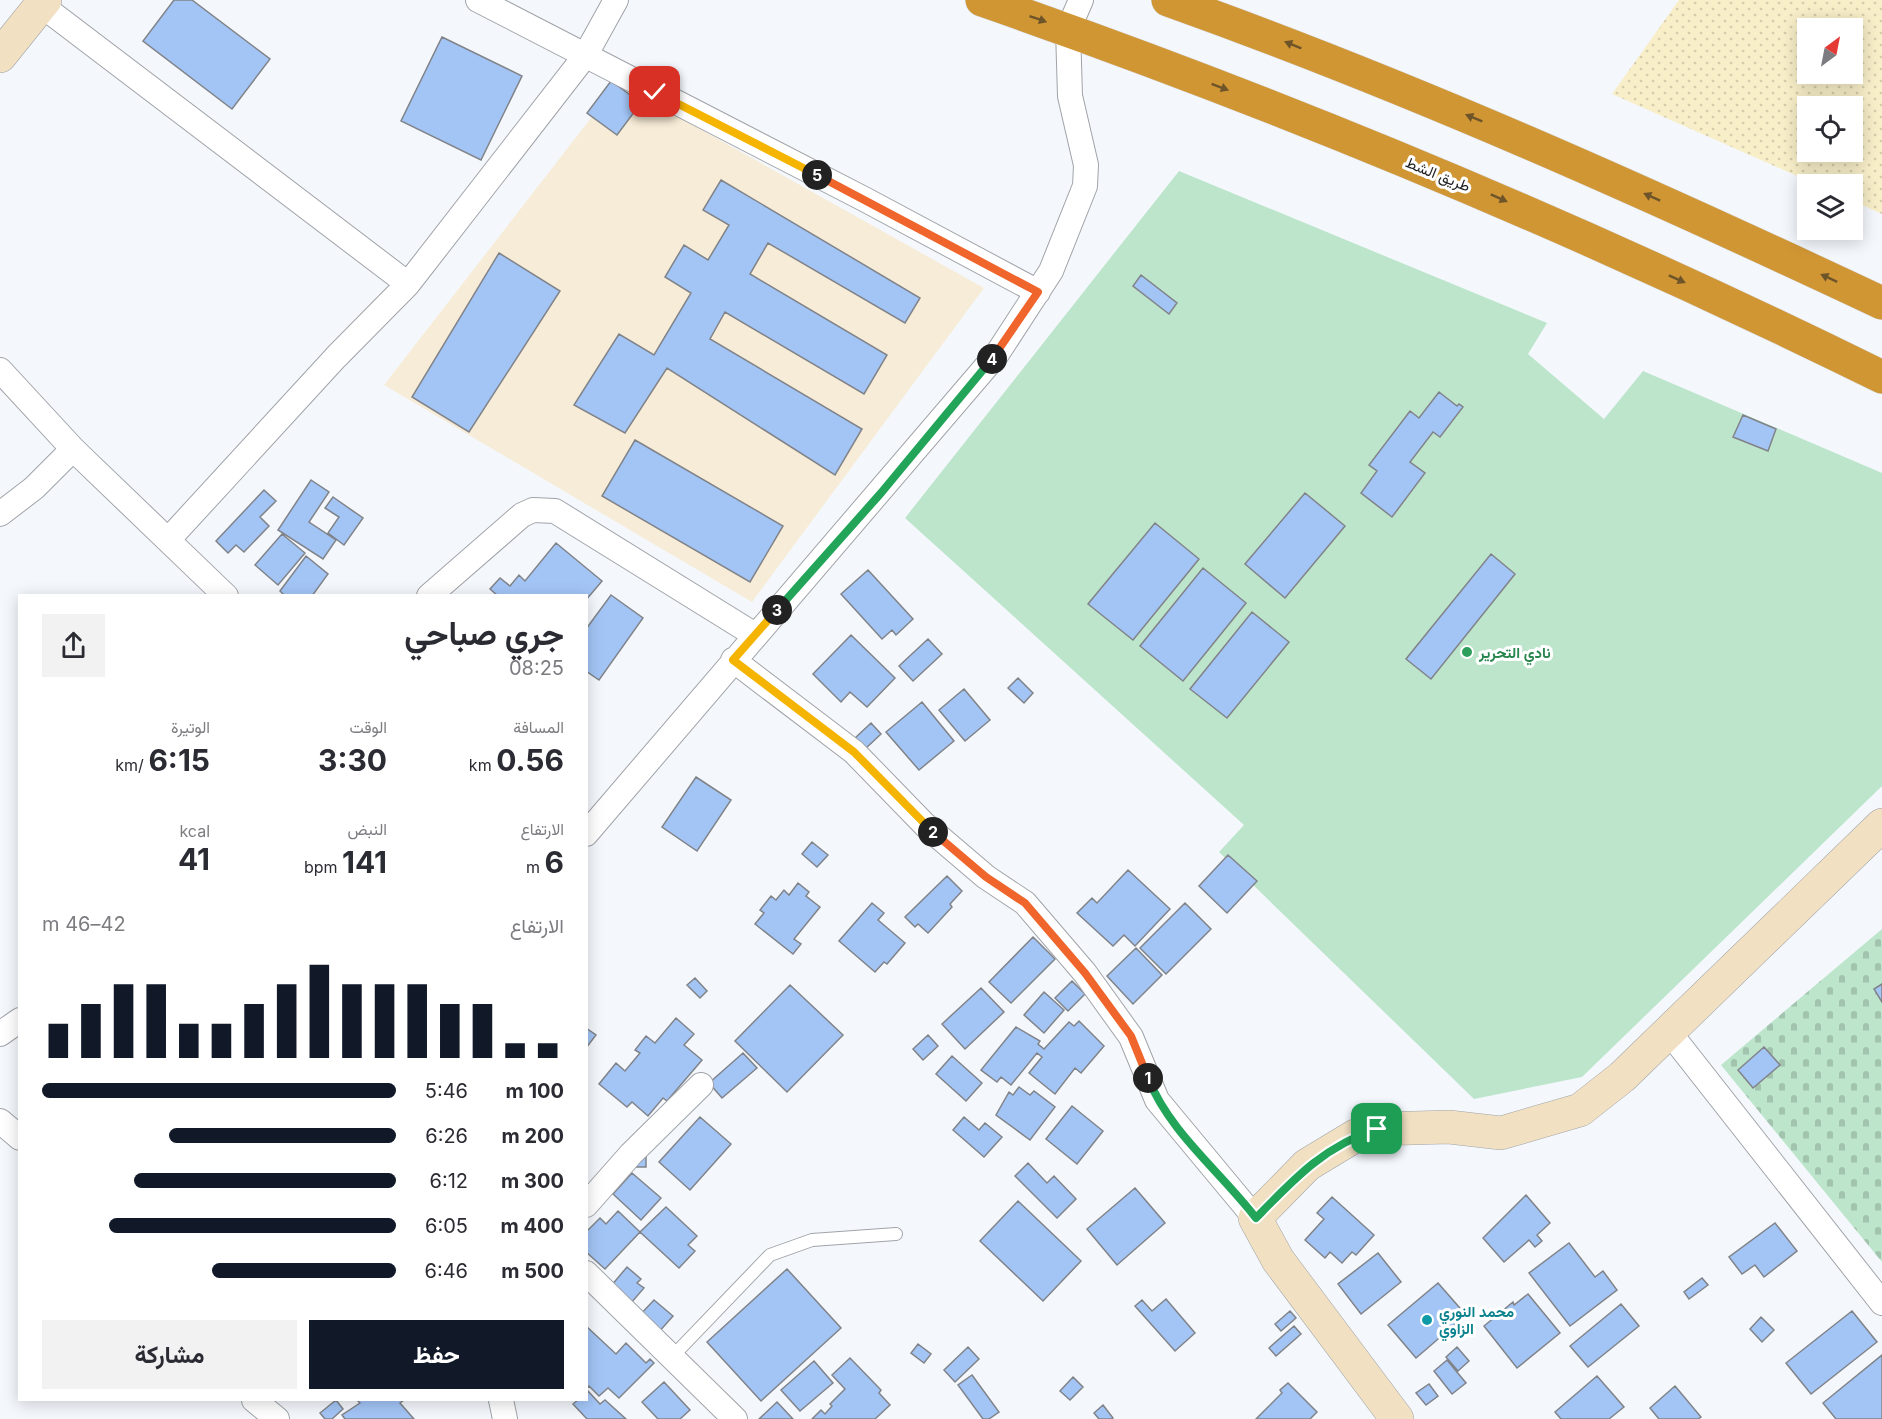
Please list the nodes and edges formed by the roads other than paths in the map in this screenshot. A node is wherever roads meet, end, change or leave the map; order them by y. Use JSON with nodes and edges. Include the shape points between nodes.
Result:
{"nodes":[{"id":1,"x":478,"y":0,"type":"edge"},
{"id":2,"x":616,"y":0,"type":"edge"},
{"id":3,"x":982,"y":0,"type":"edge"},
{"id":4,"x":1081,"y":0,"type":"edge"},
{"id":5,"x":1168,"y":0,"type":"edge"},
{"id":6,"x":43,"y":2,"type":"edge"},
{"id":7,"x":1068,"y":30,"type":"junction"},
{"id":8,"x":0,"y":56,"type":"edge"},
{"id":9,"x":585,"y":56,"type":"junction"},
{"id":10,"x":408,"y":284,"type":"junction"},
{"id":11,"x":1038,"y":292,"type":"junction"},
{"id":12,"x":1882,"y":303,"type":"edge"},
{"id":13,"x":0,"y":370,"type":"edge"},
{"id":14,"x":1882,"y":376,"type":"edge"},
{"id":15,"x":73,"y":449,"type":"junction"},
{"id":16,"x":0,"y":514,"type":"edge"},
{"id":17,"x":168,"y":540,"type":"junction"},
{"id":18,"x":224,"y":594,"type":"edge"},
{"id":19,"x":431,"y":594,"type":"edge"},
{"id":20,"x":755,"y":635,"type":"junction"},
{"id":21,"x":733,"y":660,"type":"junction"},
{"id":22,"x":1882,"y":825,"type":"edge"},
{"id":23,"x":588,"y":832,"type":"edge"},
{"id":24,"x":18,"y":1021,"type":"edge"},
{"id":25,"x":1669,"y":1032,"type":"junction"},
{"id":26,"x":0,"y":1034,"type":"edge"},
{"id":27,"x":701,"y":1085,"type":"dead end"},
{"id":28,"x":0,"y":1121,"type":"edge"},
{"id":29,"x":18,"y":1136,"type":"edge"},
{"id":30,"x":588,"y":1203,"type":"edge"},
{"id":31,"x":1256,"y":1218,"type":"junction"},
{"id":32,"x":896,"y":1234,"type":"dead end"},
{"id":33,"x":588,"y":1275,"type":"edge"},
{"id":34,"x":1882,"y":1303,"type":"edge"},
{"id":35,"x":672,"y":1357,"type":"junction"},
{"id":36,"x":255,"y":1401,"type":"edge"},
{"id":37,"x":501,"y":1401,"type":"edge"},
{"id":38,"x":277,"y":1419,"type":"edge"},
{"id":39,"x":505,"y":1419,"type":"edge"},
{"id":40,"x":735,"y":1419,"type":"edge"},
{"id":41,"x":1397,"y":1419,"type":"edge"}],
"edges":[{"from":1,"to":9,"type":"street"},
{"from":2,"to":9,"type":"street"},
{"from":3,"to":7,"type":"highway","name":"طريق الشط","one_way":true},
{"from":4,"to":7,"type":"street"},
{"from":12,"to":5,"type":"highway","one_way":true,"via":[[1511,134],[1279,40]]},
{"from":6,"to":8,"type":"street"},
{"from":6,"to":10,"type":"street"},
{"from":7,"to":11,"type":"street","via":[[1070,96],[1086,165],[1085,186],[1051,271]]},
{"from":7,"to":14,"type":"highway","name":"طريق الشط","one_way":true,"via":[[1491,195]]},
{"from":9,"to":10,"type":"street"},
{"from":9,"to":11,"type":"street"},
{"from":10,"to":17,"type":"street"},
{"from":11,"to":20,"type":"street","via":[[997,354]]},
{"from":13,"to":15,"type":"street"},
{"from":15,"to":16,"type":"street","via":[[34,488]]},
{"from":15,"to":17,"type":"street"},
{"from":17,"to":18,"type":"street"},
{"from":19,"to":20,"type":"street","via":[[522,515],[533,510],[555,511]]},
{"from":20,"to":21,"type":"street"},
{"from":21,"to":23,"type":"street"},
{"from":21,"to":31,"type":"street","via":[[854,752],[925,825],[986,877],[1025,903],[1085,973],[1131,1036],[1157,1100]]},
{"from":22,"to":25,"type":"street"},
{"from":24,"to":26,"type":"street"},
{"from":25,"to":31,"type":"street","via":[[1580,1110],[1501,1133],[1449,1127],[1377,1129],[1355,1136],[1308,1165]]},
{"from":25,"to":34,"type":"street"},
{"from":27,"to":30,"type":"street"},
{"from":28,"to":29,"type":"street"},
{"from":31,"to":41,"type":"street","via":[[1278,1260]]},
{"from":32,"to":35,"type":"lane","via":[[812,1240],[770,1255]]},
{"from":33,"to":35,"type":"street"},
{"from":35,"to":40,"type":"street"},
{"from":36,"to":38,"type":"street"},
{"from":37,"to":39,"type":"street"}]}
